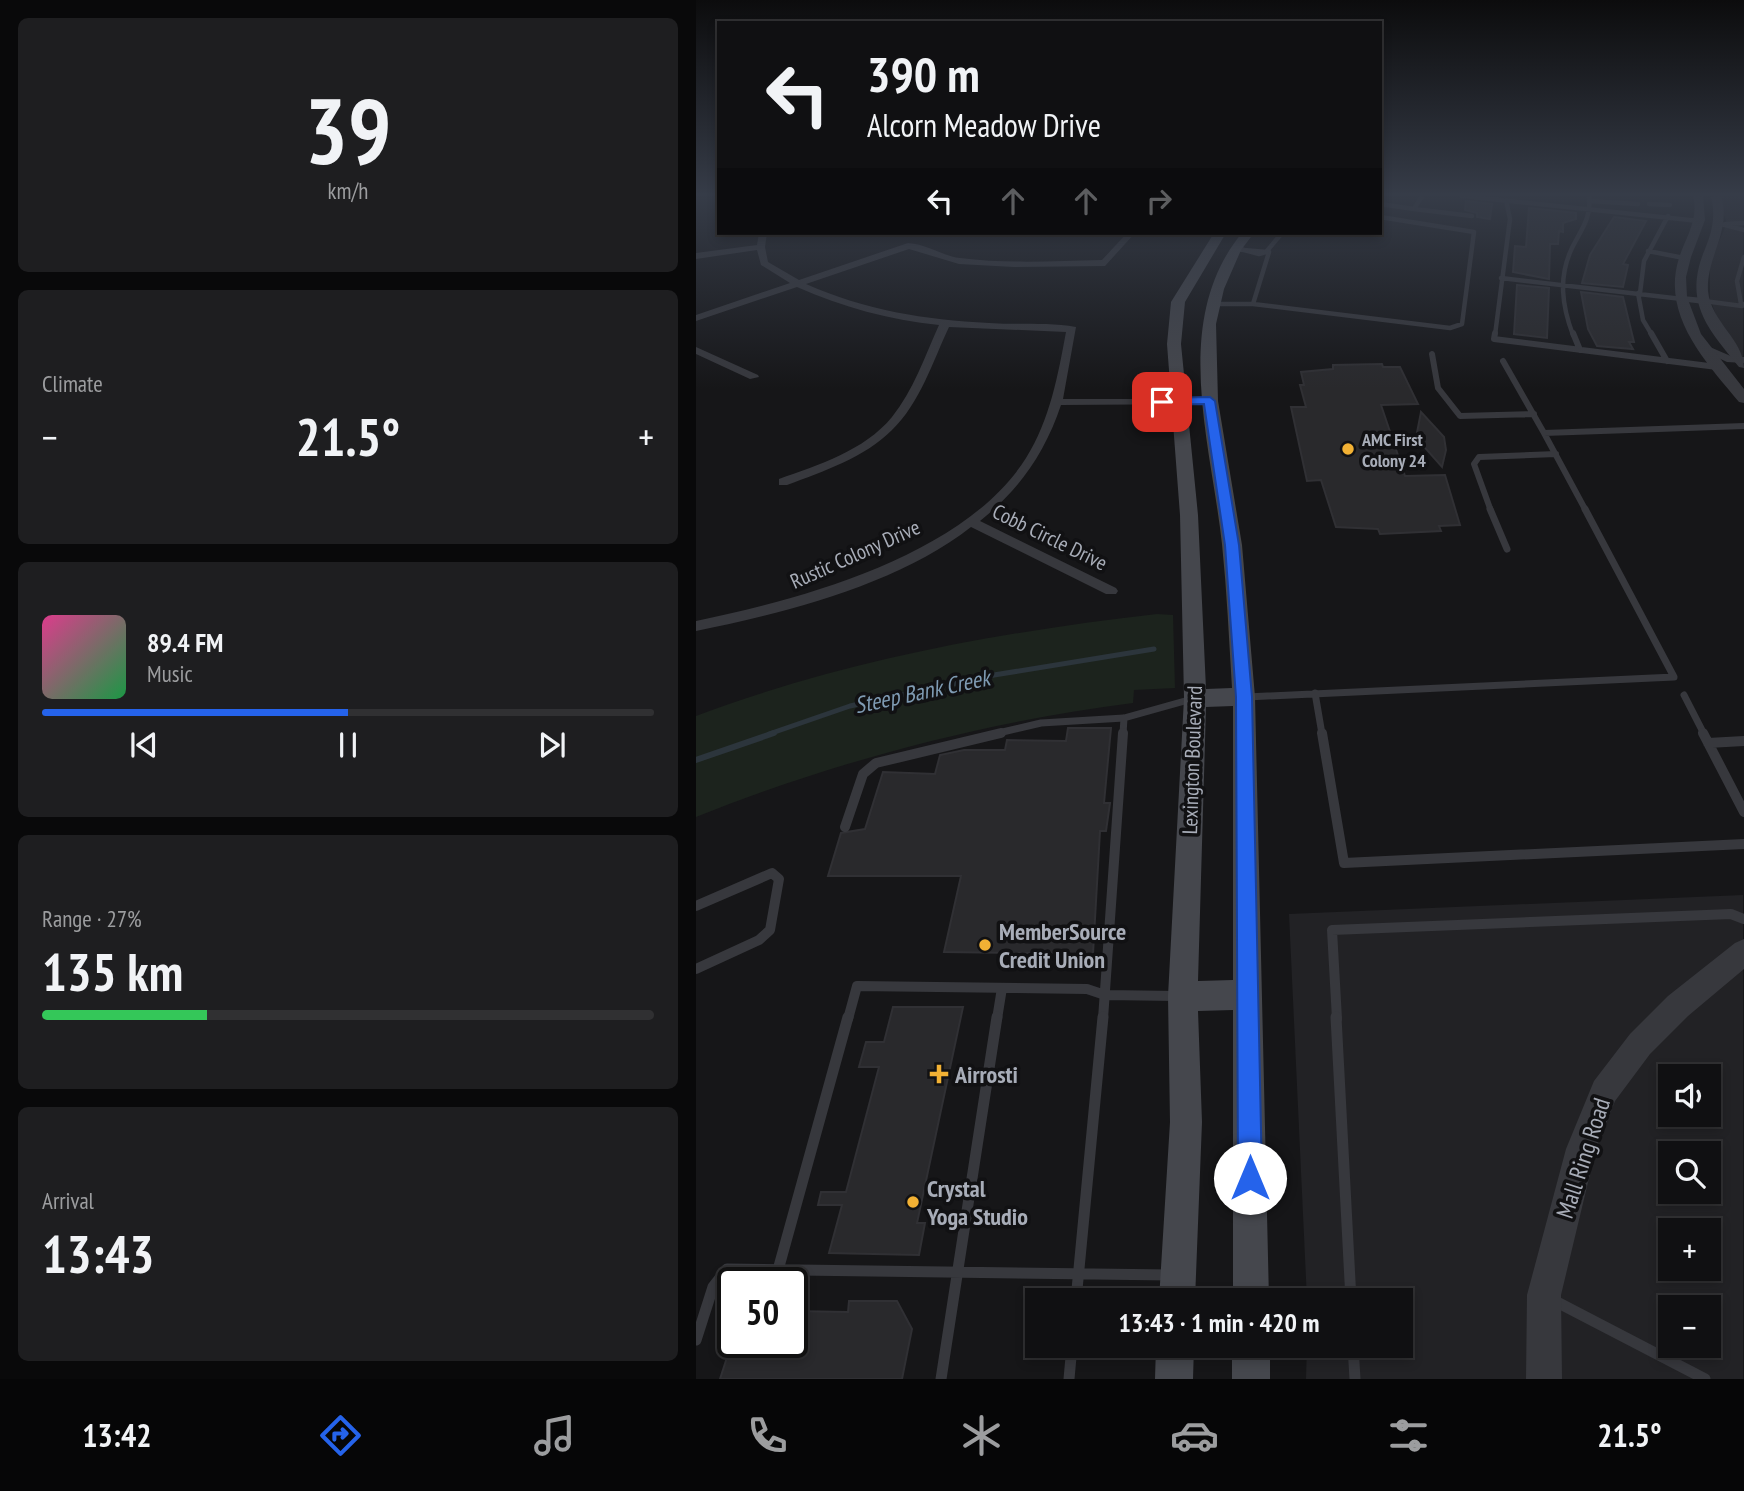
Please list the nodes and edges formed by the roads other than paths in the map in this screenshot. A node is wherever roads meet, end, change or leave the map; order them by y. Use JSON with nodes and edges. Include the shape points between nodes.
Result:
{"nodes":[{"id":1,"x":764,"y":260,"type":"edge"},
{"id":2,"x":869,"y":260,"type":"edge"},
{"id":3,"x":956,"y":260,"type":"edge"},
{"id":4,"x":1107,"y":260,"type":"edge"},
{"id":5,"x":1202,"y":260,"type":"edge"},
{"id":6,"x":1234,"y":260,"type":"edge"},
{"id":7,"x":1265,"y":260,"type":"edge"},
{"id":8,"x":1470,"y":260,"type":"edge"},
{"id":9,"x":1504,"y":260,"type":"edge"},
{"id":10,"x":1568,"y":260,"type":"edge"},
{"id":11,"x":1646,"y":260,"type":"edge"},
{"id":12,"x":1684,"y":260,"type":"edge"},
{"id":13,"x":1706,"y":260,"type":"edge"},
{"id":14,"x":1742,"y":266,"type":"edge"},
{"id":15,"x":1501,"y":278,"type":"junction"},
{"id":16,"x":1562,"y":285,"type":"junction"},
{"id":17,"x":798,"y":286,"type":"junction"},
{"id":18,"x":1639,"y":293,"type":"junction"},
{"id":19,"x":1682,"y":299,"type":"junction"},
{"id":20,"x":1704,"y":301,"type":"junction"},
{"id":21,"x":1214,"y":304,"type":"junction"},
{"id":22,"x":1253,"y":304,"type":"junction"},
{"id":23,"x":1743,"y":306,"type":"edge"},
{"id":24,"x":696,"y":318,"type":"edge"},
{"id":25,"x":945,"y":324,"type":"junction"},
{"id":26,"x":1703,"y":347,"type":"junction"},
{"id":27,"x":696,"y":350,"type":"edge"},
{"id":28,"x":1580,"y":350,"type":"junction"},
{"id":29,"x":1433,"y":354,"type":"dead end"},
{"id":30,"x":1667,"y":360,"type":"junction"},
{"id":31,"x":1503,"y":361,"type":"dead end"},
{"id":32,"x":1743,"y":361,"type":"edge"},
{"id":33,"x":1718,"y":367,"type":"junction"},
{"id":34,"x":754,"y":377,"type":"dead end"},
{"id":35,"x":1744,"y":399,"type":"edge"},
{"id":36,"x":1210,"y":401,"type":"junction"},
{"id":37,"x":1058,"y":402,"type":"junction"},
{"id":38,"x":1178,"y":402,"type":"junction"},
{"id":39,"x":1534,"y":414,"type":"junction"},
{"id":40,"x":1744,"y":426,"type":"edge"},
{"id":41,"x":1544,"y":433,"type":"junction"},
{"id":42,"x":1556,"y":454,"type":"junction"},
{"id":43,"x":783,"y":482,"type":"dead end"},
{"id":44,"x":969,"y":521,"type":"junction"},
{"id":45,"x":1507,"y":549,"type":"dead end"},
{"id":46,"x":1111,"y":591,"type":"dead end"},
{"id":47,"x":696,"y":626,"type":"edge"},
{"id":48,"x":1315,"y":693,"type":"junction"},
{"id":49,"x":1684,"y":695,"type":"dead end"},
{"id":50,"x":1244,"y":697,"type":"junction"},
{"id":51,"x":1195,"y":698,"type":"junction"},
{"id":52,"x":1124,"y":718,"type":"junction"},
{"id":53,"x":1744,"y":741,"type":"edge"},
{"id":54,"x":1708,"y":743,"type":"junction"},
{"id":55,"x":1744,"y":812,"type":"edge"},
{"id":56,"x":845,"y":827,"type":"dead end"},
{"id":57,"x":1744,"y":844,"type":"edge"},
{"id":58,"x":696,"y":906,"type":"edge"},
{"id":59,"x":1744,"y":919,"type":"edge"},
{"id":60,"x":1744,"y":952,"type":"edge"},
{"id":61,"x":696,"y":970,"type":"edge"},
{"id":62,"x":1002,"y":988,"type":"junction"},
{"id":63,"x":1105,"y":995,"type":"junction"},
{"id":64,"x":1249,"y":995,"type":"junction"},
{"id":65,"x":1183,"y":996,"type":"junction"},
{"id":66,"x":779,"y":1267,"type":"edge"},
{"id":67,"x":808,"y":1270,"type":"edge"},
{"id":68,"x":957,"y":1272,"type":"junction"},
{"id":69,"x":1078,"y":1275,"type":"junction"},
{"id":70,"x":717,"y":1282,"type":"edge"},
{"id":71,"x":1077,"y":1288,"type":"edge"},
{"id":72,"x":1177,"y":1288,"type":"edge"},
{"id":73,"x":1251,"y":1288,"type":"edge"},
{"id":74,"x":1350,"y":1288,"type":"edge"},
{"id":75,"x":1544,"y":1295,"type":"junction"},
{"id":76,"x":696,"y":1340,"type":"edge"},
{"id":77,"x":1071,"y":1358,"type":"edge"},
{"id":78,"x":1175,"y":1358,"type":"edge"},
{"id":79,"x":1251,"y":1358,"type":"edge"},
{"id":80,"x":1354,"y":1358,"type":"edge"},
{"id":81,"x":941,"y":1379,"type":"edge"},
{"id":82,"x":1069,"y":1379,"type":"edge"},
{"id":83,"x":1174,"y":1379,"type":"edge"},
{"id":84,"x":1251,"y":1379,"type":"edge"},
{"id":85,"x":1355,"y":1379,"type":"edge"},
{"id":86,"x":1544,"y":1379,"type":"edge"},
{"id":87,"x":1705,"y":1379,"type":"edge"}],
"edges":[{"from":1,"to":17,"type":"street"},
{"from":2,"to":17,"type":"street"},
{"from":3,"to":4,"type":"street","via":[[987,264]]},
{"from":5,"to":38,"type":"main road","name":"Lexington Boulevard","via":[[1178,302],[1174,344]]},
{"from":6,"to":21,"type":"main road"},
{"from":7,"to":22,"type":"lane"},
{"from":8,"to":22,"type":"lane","via":[[1462,324],[1450,328]]},
{"from":9,"to":15,"type":"lane"},
{"from":10,"to":16,"type":"lane"},
{"from":11,"to":18,"type":"lane"},
{"from":12,"to":19,"type":"street"},
{"from":13,"to":20,"type":"street"},
{"from":14,"to":23,"type":"lane","via":[[1737,281]]},
{"from":15,"to":16,"type":"lane"},
{"from":15,"to":28,"type":"lane","via":[[1495,339]]},
{"from":16,"to":18,"type":"lane"},
{"from":16,"to":28,"type":"lane","via":[[1565,313]]},
{"from":17,"to":24,"type":"street"},
{"from":17,"to":25,"type":"street","via":[[870,312]]},
{"from":18,"to":19,"type":"lane"},
{"from":18,"to":30,"type":"lane","via":[[1643,320]]},
{"from":19,"to":20,"type":"street"},
{"from":19,"to":26,"type":"street"},
{"from":20,"to":23,"type":"lane"},
{"from":20,"to":32,"type":"street","via":[[1714,326]]},
{"from":21,"to":22,"type":"lane"},
{"from":21,"to":36,"type":"main road","via":[[1209,324]]},
{"from":25,"to":37,"type":"street","name":"Rustic Colony Drive","via":[[1072,328]]},
{"from":25,"to":43,"type":"street","via":[[888,428],[846,456]]},
{"from":26,"to":32,"type":"street"},
{"from":26,"to":33,"type":"street"},
{"from":27,"to":34,"type":"street"},
{"from":28,"to":30,"type":"lane"},
{"from":29,"to":39,"type":"lane","via":[[1434,381],[1447,406],[1460,416]]},
{"from":30,"to":33,"type":"lane"},
{"from":31,"to":39,"type":"lane"},
{"from":33,"to":35,"type":"street"},
{"from":36,"to":38,"type":"street"},
{"from":36,"to":50,"type":"main road","via":[[1232,545]]},
{"from":37,"to":38,"type":"street"},
{"from":37,"to":44,"type":"street","name":"Rustic Colony Drive","via":[[1021,473],[1000,498]]},
{"from":38,"to":51,"type":"main road","name":"Lexington Boulevard","via":[[1189,515]]},
{"from":39,"to":41,"type":"lane"},
{"from":40,"to":41,"type":"lane"},
{"from":41,"to":42,"type":"lane"},
{"from":42,"to":45,"type":"lane","via":[[1491,454],[1474,464]]},
{"from":42,"to":48,"type":"lane","via":[[1674,677]]},
{"from":44,"to":46,"type":"street","name":"Cobb Circle Drive"},
{"from":44,"to":47,"type":"street","name":"Rustic Colony Drive","via":[[898,563],[825,594]]},
{"from":48,"to":50,"type":"lane"},
{"from":48,"to":57,"type":"lane","via":[[1344,863]]},
{"from":49,"to":54,"type":"lane"},
{"from":50,"to":51,"type":"main road"},
{"from":50,"to":64,"type":"main road"},
{"from":51,"to":52,"type":"lane"},
{"from":51,"to":65,"type":"main road","name":"Lexington Boulevard"},
{"from":52,"to":56,"type":"lane","via":[[1041,723],[876,764],[863,774]]},
{"from":52,"to":63,"type":"lane"},
{"from":53,"to":54,"type":"lane"},
{"from":54,"to":55,"type":"lane"},
{"from":58,"to":61,"type":"lane","via":[[772,873],[779,879],[770,930],[759,940]]},
{"from":59,"to":74,"type":"lane","via":[[1731,914],[1332,930]]},
{"from":60,"to":75,"type":"street","name":"Mall Ring Road","via":[[1678,1006],[1640,1044],[1604,1091],[1581,1149]]},
{"from":62,"to":63,"type":"lane","via":[[1087,989]]},
{"from":62,"to":66,"type":"lane","via":[[857,986]]},
{"from":62,"to":68,"type":"lane"},
{"from":63,"to":65,"type":"lane"},
{"from":63,"to":69,"type":"lane"},
{"from":64,"to":65,"type":"main road"},
{"from":64,"to":73,"type":"main road"},
{"from":65,"to":72,"type":"main road","name":"Lexington Boulevard","via":[[1186,1122]]},
{"from":67,"to":68,"type":"lane"},
{"from":68,"to":69,"type":"lane"},
{"from":68,"to":81,"type":"lane"},
{"from":69,"to":71,"type":"lane"},
{"from":69,"to":72,"type":"lane"},
{"from":70,"to":76,"type":"lane"},
{"from":75,"to":86,"type":"street","name":"Mall Ring Road"},
{"from":75,"to":87,"type":"lane"},
{"from":77,"to":82,"type":"lane"},
{"from":78,"to":83,"type":"main road"},
{"from":79,"to":84,"type":"main road"},
{"from":80,"to":85,"type":"lane"}]}
